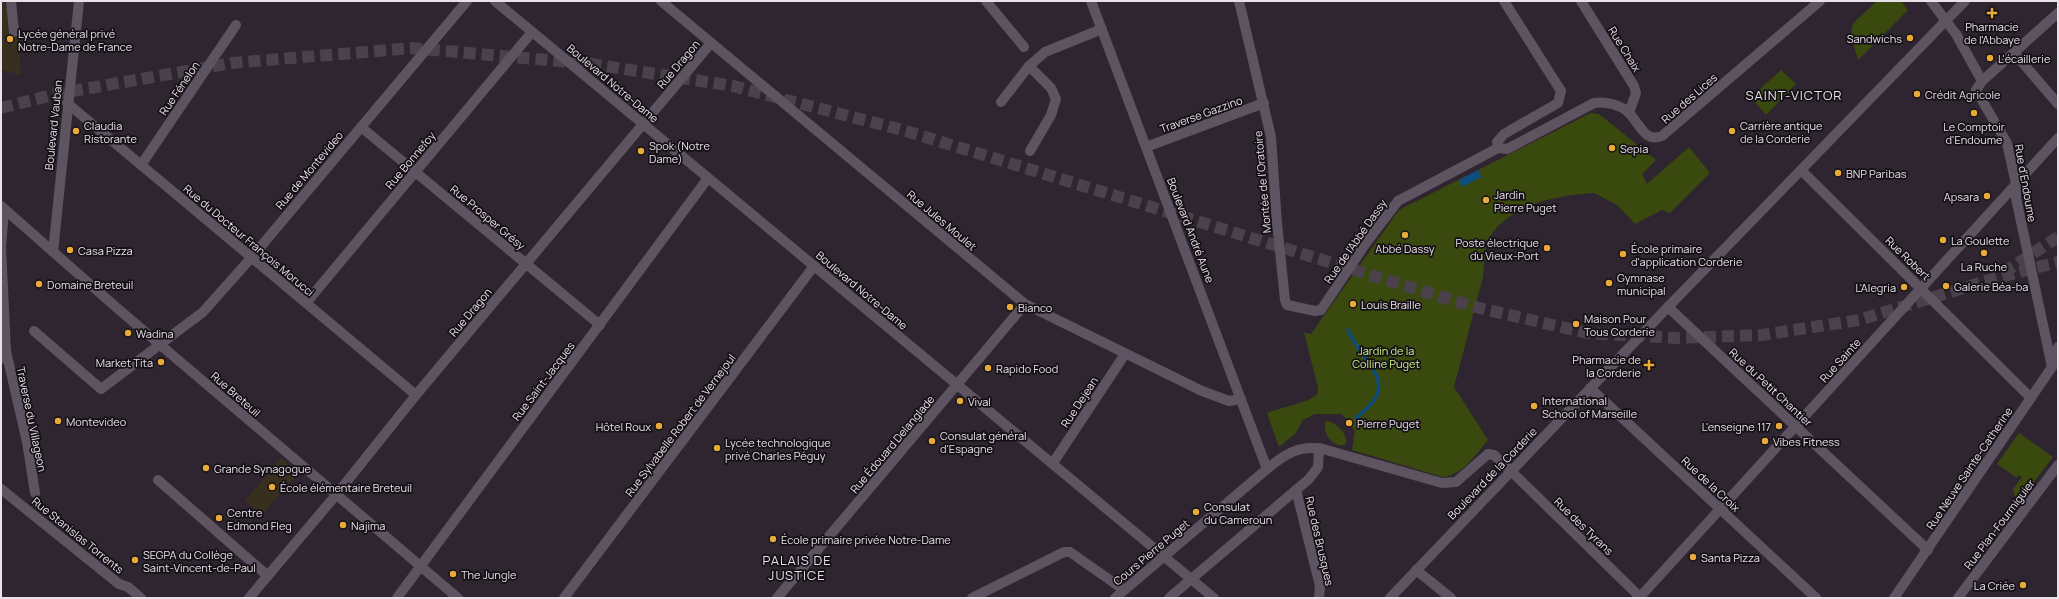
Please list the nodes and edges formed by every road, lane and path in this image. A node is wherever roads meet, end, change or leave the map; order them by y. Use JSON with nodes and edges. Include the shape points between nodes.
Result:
{"nodes":[{"id":1,"x":10,"y":1,"type":"edge"},
{"id":2,"x":79,"y":1,"type":"edge"},
{"id":3,"x":467,"y":1,"type":"edge"},
{"id":4,"x":495,"y":1,"type":"edge"},
{"id":5,"x":661,"y":1,"type":"edge"},
{"id":6,"x":986,"y":1,"type":"edge"},
{"id":7,"x":1091,"y":1,"type":"edge"},
{"id":8,"x":1239,"y":1,"type":"edge"},
{"id":9,"x":1504,"y":1,"type":"edge"},
{"id":10,"x":1580,"y":1,"type":"edge"},
{"id":11,"x":1820,"y":1,"type":"edge"},
{"id":12,"x":1931,"y":1,"type":"edge"},
{"id":13,"x":1965,"y":1,"type":"edge"},
{"id":14,"x":2058,"y":13,"type":"edge"},
{"id":15,"x":1946,"y":21,"type":"junction"},
{"id":16,"x":236,"y":25,"type":"dead end"},
{"id":17,"x":1102,"y":29,"type":"junction"},
{"id":18,"x":14,"y":32,"type":"dead end"},
{"id":19,"x":532,"y":32,"type":"junction"},
{"id":20,"x":711,"y":43,"type":"junction"},
{"id":21,"x":1024,"y":47,"type":"dead end"},
{"id":22,"x":2015,"y":54,"type":"junction"},
{"id":23,"x":1029,"y":66,"type":"junction"},
{"id":24,"x":1982,"y":81,"type":"junction"},
{"id":25,"x":1001,"y":102,"type":"dead end"},
{"id":26,"x":67,"y":103,"type":"junction"},
{"id":27,"x":1264,"y":103,"type":"junction"},
{"id":28,"x":2058,"y":104,"type":"edge"},
{"id":29,"x":1629,"y":113,"type":"junction"},
{"id":30,"x":643,"y":124,"type":"junction"},
{"id":31,"x":361,"y":127,"type":"junction"},
{"id":32,"x":2058,"y":138,"type":"edge"},
{"id":33,"x":1146,"y":147,"type":"junction"},
{"id":34,"x":1498,"y":148,"type":"junction"},
{"id":35,"x":1030,"y":151,"type":"dead end"},
{"id":36,"x":141,"y":165,"type":"junction"},
{"id":37,"x":1802,"y":170,"type":"junction"},
{"id":38,"x":415,"y":172,"type":"junction"},
{"id":39,"x":708,"y":178,"type":"junction"},
{"id":40,"x":2016,"y":184,"type":"junction"},
{"id":41,"x":3,"y":207,"type":"edge"},
{"id":42,"x":53,"y":252,"type":"junction"},
{"id":43,"x":252,"y":257,"type":"junction"},
{"id":44,"x":526,"y":264,"type":"junction"},
{"id":45,"x":814,"y":266,"type":"junction"},
{"id":46,"x":1922,"y":288,"type":"junction"},
{"id":47,"x":306,"y":303,"type":"junction"},
{"id":48,"x":1025,"y":304,"type":"junction"},
{"id":49,"x":1668,"y":308,"type":"junction"},
{"id":50,"x":1321,"y":310,"type":"joint"},
{"id":51,"x":600,"y":325,"type":"junction"},
{"id":52,"x":34,"y":331,"type":"dead end"},
{"id":53,"x":161,"y":344,"type":"junction"},
{"id":54,"x":2058,"y":347,"type":"edge"},
{"id":55,"x":1125,"y":354,"type":"junction"},
{"id":56,"x":3,"y":355,"type":"edge"},
{"id":57,"x":2052,"y":367,"type":"junction"},
{"id":58,"x":956,"y":384,"type":"junction"},
{"id":59,"x":1590,"y":388,"type":"junction"},
{"id":60,"x":416,"y":395,"type":"junction"},
{"id":61,"x":2031,"y":398,"type":"junction"},
{"id":62,"x":1241,"y":399,"type":"junction"},
{"id":63,"x":1795,"y":427,"type":"junction"},
{"id":64,"x":1319,"y":448,"type":"junction"},
{"id":65,"x":1350,"y":458,"type":"joint"},
{"id":66,"x":1053,"y":463,"type":"junction"},
{"id":67,"x":2058,"y":464,"type":"edge"},
{"id":68,"x":1267,"y":469,"type":"junction"},
{"id":69,"x":1511,"y":471,"type":"junction"},
{"id":70,"x":158,"y":480,"type":"dead end"},
{"id":71,"x":1,"y":489,"type":"edge"},
{"id":72,"x":1296,"y":490,"type":"junction"},
{"id":73,"x":35,"y":493,"type":"dead end"},
{"id":74,"x":336,"y":495,"type":"junction"},
{"id":75,"x":1720,"y":509,"type":"junction"},
{"id":76,"x":1928,"y":550,"type":"junction"},
{"id":77,"x":1164,"y":556,"type":"junction"},
{"id":78,"x":420,"y":566,"type":"junction"},
{"id":79,"x":1416,"y":570,"type":"junction"},
{"id":80,"x":268,"y":576,"type":"junction"},
{"id":81,"x":1192,"y":579,"type":"junction"},
{"id":82,"x":1124,"y":590,"type":"junction"},
{"id":83,"x":141,"y":598,"type":"edge"},
{"id":84,"x":249,"y":598,"type":"edge"},
{"id":85,"x":397,"y":598,"type":"edge"},
{"id":86,"x":458,"y":598,"type":"edge"},
{"id":87,"x":564,"y":598,"type":"edge"},
{"id":88,"x":777,"y":598,"type":"edge"},
{"id":89,"x":972,"y":598,"type":"edge"},
{"id":90,"x":1115,"y":598,"type":"edge"},
{"id":91,"x":1169,"y":598,"type":"edge"},
{"id":92,"x":1214,"y":598,"type":"edge"},
{"id":93,"x":1319,"y":598,"type":"edge"},
{"id":94,"x":1390,"y":598,"type":"edge"},
{"id":95,"x":1451,"y":598,"type":"edge"},
{"id":96,"x":1640,"y":598,"type":"edge"},
{"id":97,"x":1816,"y":598,"type":"edge"},
{"id":98,"x":1894,"y":598,"type":"edge"},
{"id":99,"x":1958,"y":598,"type":"edge"}],
"edges":[{"from":1,"to":18,"type":"street"},
{"from":2,"to":26,"type":"street","name":"Boulevard Vauban"},
{"from":3,"to":31,"type":"street","name":"Rue de Montevideo"},
{"from":4,"to":19,"type":"street","name":"Boulevard Notre-Dame"},
{"from":5,"to":20,"type":"street","name":"Rue Jules Moulet"},
{"from":6,"to":21,"type":"street"},
{"from":7,"to":17,"type":"street","name":"Boulevard André Aune"},
{"from":8,"to":27,"type":"street","name":"Montée de l'Oratoire"},
{"from":9,"to":34,"type":"street","via":[[1561,91],[1558,103],[1504,134],[1497,142]]},
{"from":10,"to":29,"type":"street","name":"Rue Chaix","via":[[1634,86],[1635,99]]},
{"from":11,"to":29,"type":"street","name":"Rue des Lices","via":[[1668,133],[1651,138]]},
{"from":12,"to":15,"type":"street"},
{"from":13,"to":15,"type":"street","name":"Boulevard de la Corderie"},
{"from":14,"to":22,"type":"street"},
{"from":15,"to":24,"type":"street"},
{"from":15,"to":37,"type":"street","name":"Boulevard de la Corderie"},
{"from":16,"to":36,"type":"street","name":"Rue Fénelon"},
{"from":17,"to":23,"type":"street","via":[[1045,52]]},
{"from":17,"to":33,"type":"street","name":"Boulevard André Aune"},
{"from":19,"to":30,"type":"street","name":"Boulevard Notre-Dame"},
{"from":19,"to":38,"type":"street","name":"Rue Bonnefoy"},
{"from":20,"to":30,"type":"street","name":"Rue Dragon"},
{"from":20,"to":48,"type":"street","name":"Rue Jules Moulet"},
{"from":22,"to":24,"type":"street"},
{"from":22,"to":28,"type":"street"},
{"from":23,"to":25,"type":"street"},
{"from":23,"to":35,"type":"street","via":[[1051,88],[1056,99],[1051,115]]},
{"from":24,"to":40,"type":"street","name":"Rue d'Endoume","via":[[1976,90],[2007,143]]},
{"from":26,"to":36,"type":"street","name":"Rue du Docteur François Morucci"},
{"from":26,"to":42,"type":"street","name":"Boulevard Vauban"},
{"from":27,"to":33,"type":"street","name":"Traverse Gazzino"},
{"from":27,"to":50,"type":"street","name":"Montée de l'Oratoire","via":[[1271,137],[1285,300],[1287,305]]},
{"from":29,"to":34,"type":"street","name":"Rue des Lices","via":[[1603,102],[1594,103],[1507,149]]},
{"from":30,"to":39,"type":"street","name":"Boulevard Notre-Dame"},
{"from":30,"to":44,"type":"street","name":"Rue Dragon"},
{"from":31,"to":38,"type":"street","name":"Rue Prosper Grésy"},
{"from":31,"to":43,"type":"street","name":"Rue de Montevideo"},
{"from":32,"to":40,"type":"street","name":"Rue Sainte"},
{"from":33,"to":62,"type":"street","name":"Boulevard André Aune"},
{"from":34,"to":50,"type":"street","name":"Rue de l'Abbé Dassy","via":[[1398,201]]},
{"from":36,"to":43,"type":"street","name":"Rue du Docteur François Morucci"},
{"from":37,"to":46,"type":"street","name":"Rue Robert"},
{"from":37,"to":49,"type":"street","name":"Boulevard de la Corderie"},
{"from":38,"to":44,"type":"street","name":"Rue Prosper Grésy"},
{"from":38,"to":47,"type":"street","name":"Rue Bonnefoy"},
{"from":39,"to":45,"type":"street","name":"Boulevard Notre-Dame"},
{"from":39,"to":51,"type":"street","name":"Rue Saint-Jacques"},
{"from":40,"to":46,"type":"street","name":"Rue Sainte"},
{"from":40,"to":57,"type":"street","name":"Rue d'Endoume","via":[[2016,198]]},
{"from":41,"to":42,"type":"street","name":"Rue Breteuil"},
{"from":41,"to":56,"type":"street","name":"Traverse du Villageon"},
{"from":42,"to":53,"type":"street","name":"Rue Breteuil"},
{"from":43,"to":47,"type":"street","name":"Rue du Docteur François Morucci"},
{"from":43,"to":53,"type":"street","name":"Rue de Montevideo","via":[[203,312]]},
{"from":44,"to":51,"type":"street","name":"Rue Prosper Grésy"},
{"from":44,"to":60,"type":"street","name":"Rue Dragon"},
{"from":45,"to":58,"type":"street","name":"Boulevard Notre-Dame"},
{"from":45,"to":87,"type":"street","name":"Rue Sylvabelle Robert de Vernejoul"},
{"from":46,"to":61,"type":"street","name":"Rue Robert"},
{"from":46,"to":63,"type":"street","name":"Rue Sainte"},
{"from":47,"to":60,"type":"street","name":"Rue du Docteur François Morucci"},
{"from":48,"to":55,"type":"street","name":"Rue Jules Moulet"},
{"from":48,"to":58,"type":"street","name":"Rue Édouard Delanglade"},
{"from":49,"to":59,"type":"street","name":"Boulevard de la Corderie"},
{"from":49,"to":63,"type":"street","name":"Rue du Petit Chantier"},
{"from":51,"to":78,"type":"street","name":"Rue Saint-Jacques"},
{"from":52,"to":53,"type":"street","name":"Rue de Montevideo","via":[[101,389]]},
{"from":53,"to":74,"type":"street","name":"Rue Breteuil"},
{"from":54,"to":57,"type":"street","name":"Rue Neuve Sainte-Catherine"},
{"from":55,"to":62,"type":"street","name":"Rue Jules Moulet","via":[[1218,398],[1229,401]]},
{"from":55,"to":66,"type":"street","name":"Rue Dejean"},
{"from":56,"to":73,"type":"street","name":"Traverse du Villageon","via":[[27,442]]},
{"from":57,"to":61,"type":"street","name":"Rue Neuve Sainte-Catherine"},
{"from":58,"to":66,"type":"street","name":"Boulevard Notre-Dame"},
{"from":58,"to":88,"type":"street","name":"Rue Édouard Delanglade"},
{"from":59,"to":69,"type":"street","name":"Boulevard de la Corderie"},
{"from":59,"to":75,"type":"street","name":"Rue de la Croix"},
{"from":60,"to":74,"type":"street","name":"Rue Dragon"},
{"from":61,"to":76,"type":"street","name":"Rue Neuve Sainte-Catherine"},
{"from":62,"to":68,"type":"street","name":"Boulevard André Aune"},
{"from":63,"to":75,"type":"street","name":"Rue Sainte"},
{"from":63,"to":76,"type":"street","name":"Rue du Petit Chantier"},
{"from":64,"to":65,"type":"street","name":"Cours Pierre Puget"},
{"from":64,"to":68,"type":"street","name":"Cours Pierre Puget","via":[[1292,451]]},
{"from":64,"to":72,"type":"street","via":[[1318,467]]},
{"from":65,"to":69,"type":"street","name":"Rue des Tyrans","via":[[1442,483],[1456,482],[1488,454],[1494,455]]},
{"from":66,"to":77,"type":"street","name":"Boulevard Notre-Dame"},
{"from":67,"to":99,"type":"street","name":"Rue Plan-Fourmiguier"},
{"from":68,"to":77,"type":"street","name":"Cours Pierre Puget"},
{"from":69,"to":79,"type":"street","name":"Boulevard de la Corderie"},
{"from":69,"to":96,"type":"street","name":"Rue des Tyrans"},
{"from":70,"to":80,"type":"street"},
{"from":71,"to":83,"type":"street","name":"Rue Stanislas Torrents","via":[[119,584],[128,587]]},
{"from":72,"to":81,"type":"street"},
{"from":72,"to":93,"type":"street","name":"Rue des Brusques","via":[[1320,586]]},
{"from":74,"to":78,"type":"street","name":"Rue Breteuil"},
{"from":74,"to":80,"type":"street","name":"Rue Dragon"},
{"from":75,"to":96,"type":"street","name":"Rue Sainte"},
{"from":75,"to":97,"type":"street","name":"Rue de la Croix"},
{"from":76,"to":98,"type":"street","name":"Rue Neuve Sainte-Catherine"},
{"from":77,"to":81,"type":"street","name":"Boulevard Notre-Dame"},
{"from":77,"to":82,"type":"street","name":"Cours Pierre Puget"},
{"from":78,"to":85,"type":"street","name":"Rue Saint-Jacques"},
{"from":78,"to":86,"type":"street","name":"Rue Breteuil"},
{"from":79,"to":94,"type":"street","name":"Boulevard de la Corderie"},
{"from":79,"to":95,"type":"street"},
{"from":80,"to":84,"type":"street","name":"Rue Dragon"},
{"from":81,"to":91,"type":"street"},
{"from":81,"to":92,"type":"street","name":"Boulevard Notre-Dame"},
{"from":82,"to":89,"type":"street","via":[[1070,552],[1064,552]]},
{"from":82,"to":90,"type":"street","name":"Cours Pierre Puget"}]}
